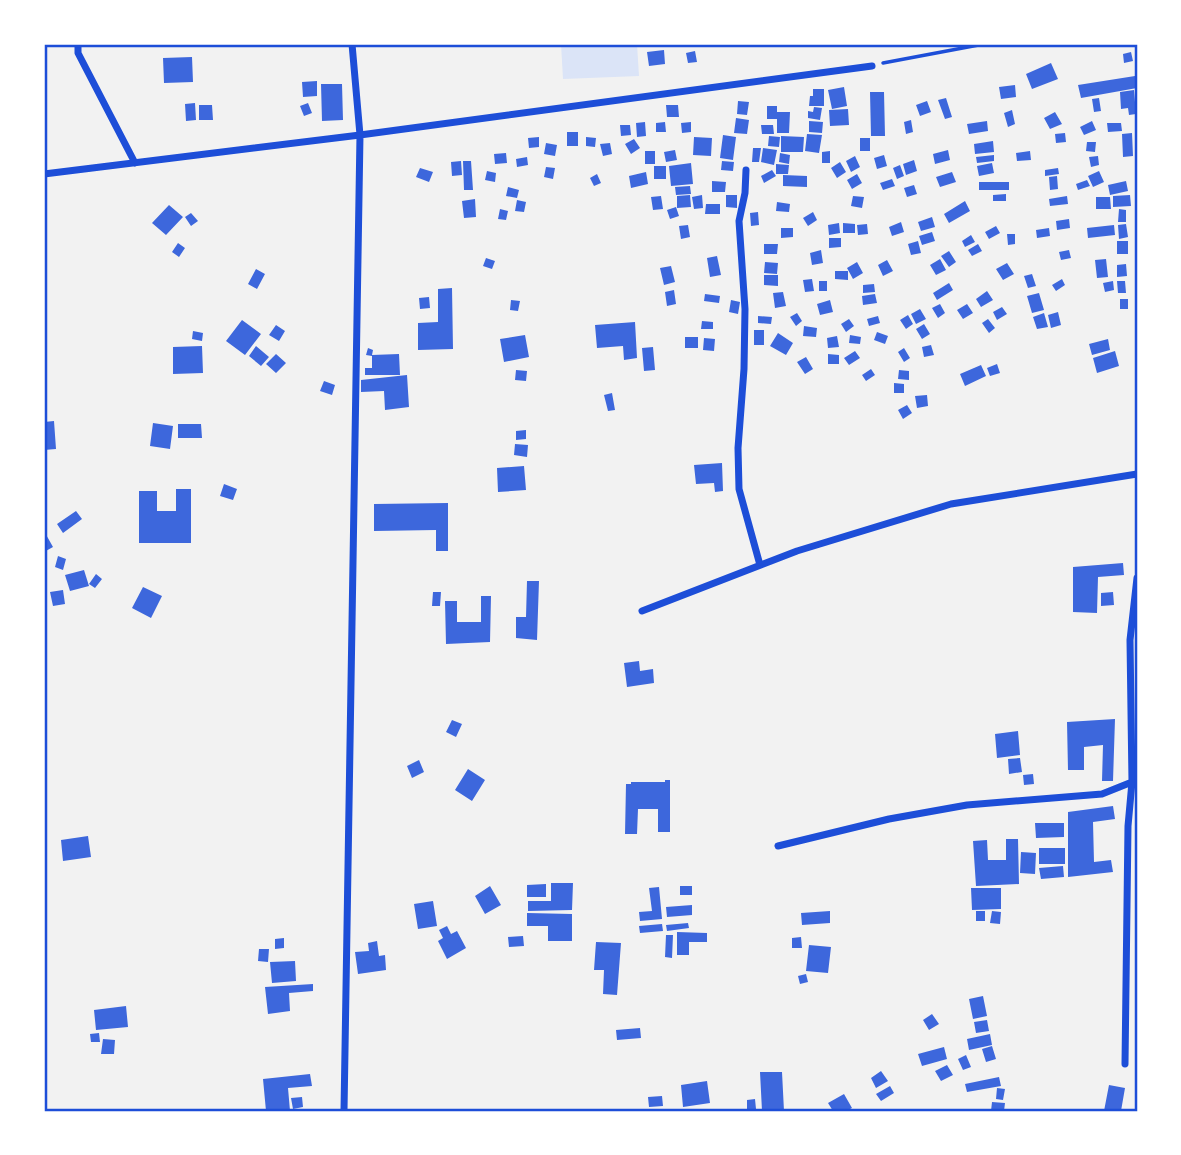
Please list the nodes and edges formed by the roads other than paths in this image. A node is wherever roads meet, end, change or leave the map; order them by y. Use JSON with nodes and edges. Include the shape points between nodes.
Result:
{"nodes":[{"id":1,"x":78,"y":44,"type":"edge"},
{"id":2,"x":352,"y":44,"type":"edge"},
{"id":3,"x":872,"y":66,"type":"road end"},
{"id":4,"x":360,"y":135,"type":"junction"},
{"id":5,"x":135,"y":163,"type":"junction"},
{"id":6,"x":746,"y":170,"type":"dead end"},
{"id":7,"x":44,"y":174,"type":"edge"},
{"id":8,"x":1137,"y":474,"type":"edge"},
{"id":9,"x":760,"y":565,"type":"junction"},
{"id":10,"x":1137,"y":578,"type":"edge"},
{"id":11,"x":642,"y":611,"type":"dead end"},
{"id":12,"x":1135,"y":782,"type":"edge"},
{"id":13,"x":778,"y":846,"type":"dead end"},
{"id":14,"x":1125,"y":1064,"type":"dead end"},
{"id":15,"x":344,"y":1111,"type":"edge"}],
"edges":[{"from":1,"to":5,"type":"street","via":[[78,53]]},
{"from":2,"to":4,"type":"street"},
{"from":3,"to":4,"type":"street"},
{"from":4,"to":5,"type":"street"},
{"from":4,"to":15,"type":"street"},
{"from":5,"to":7,"type":"street"},
{"from":6,"to":9,"type":"street","via":[[739,221],[746,309],[739,489]]},
{"from":8,"to":9,"type":"street","via":[[951,503]]},
{"from":9,"to":11,"type":"street"},
{"from":10,"to":12,"type":"street","via":[[1130,640]]},
{"from":12,"to":13,"type":"street","via":[[1102,794],[967,805]]},
{"from":12,"to":14,"type":"street","via":[[1128,826]]}]}
